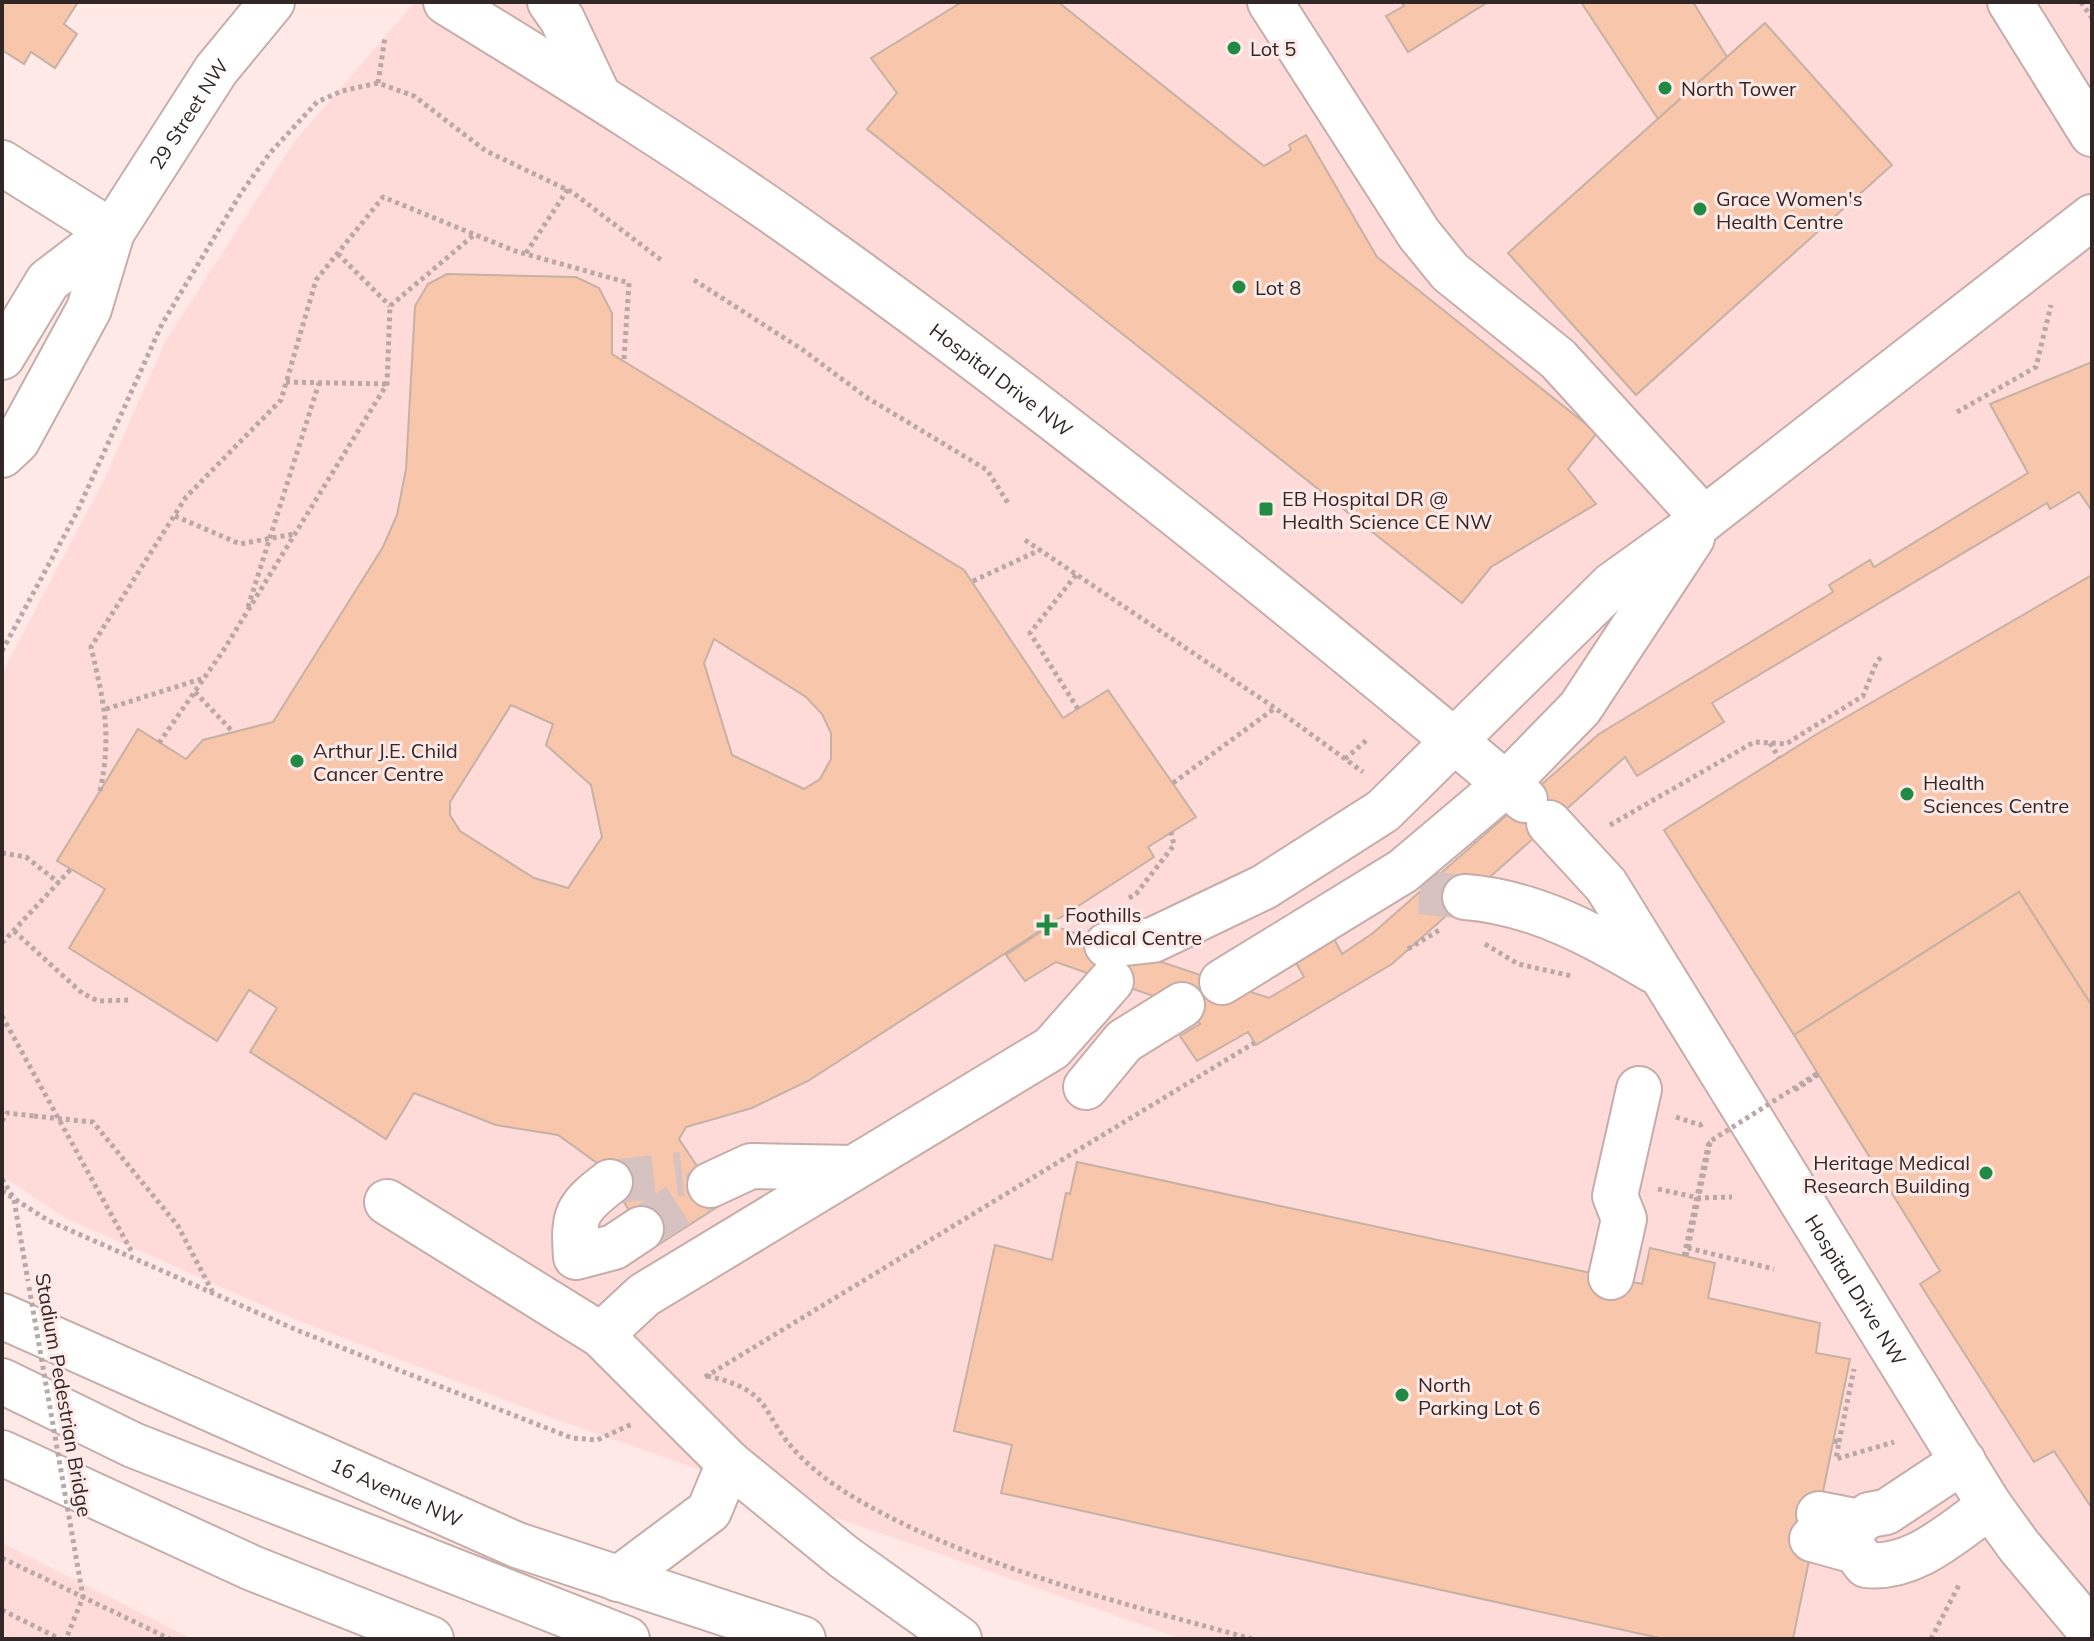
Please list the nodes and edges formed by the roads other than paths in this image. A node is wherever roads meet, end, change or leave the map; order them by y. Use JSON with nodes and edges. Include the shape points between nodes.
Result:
{"nodes":[{"id":1,"x":272,"y":2,"type":"edge"},
{"id":2,"x":446,"y":2,"type":"edge"},
{"id":3,"x":550,"y":2,"type":"edge"},
{"id":4,"x":1270,"y":2,"type":"edge"},
{"id":5,"x":2010,"y":2,"type":"edge"},
{"id":6,"x":598,"y":95,"type":"junction"},
{"id":7,"x":2092,"y":134,"type":"edge"},
{"id":8,"x":2,"y":163,"type":"edge"},
{"id":9,"x":2092,"y":217,"type":"edge"},
{"id":10,"x":112,"y":232,"type":"junction"},
{"id":11,"x":2,"y":357,"type":"edge"},
{"id":12,"x":2,"y":455,"type":"edge"},
{"id":13,"x":1704,"y":519,"type":"junction"},
{"id":14,"x":1455,"y":741,"type":"junction"},
{"id":15,"x":1527,"y":802,"type":"junction"},
{"id":16,"x":1374,"y":889,"type":"junction"},
{"id":17,"x":1420,"y":892,"type":"tunnel mouth"},
{"id":18,"x":1465,"y":897,"type":"tunnel mouth"},
{"id":19,"x":1662,"y":976,"type":"junction"},
{"id":20,"x":1222,"y":982,"type":"dead end"},
{"id":21,"x":1182,"y":1005,"type":"dead end"},
{"id":22,"x":1124,"y":1041,"type":"junction"},
{"id":23,"x":1052,"y":1048,"type":"junction"},
{"id":24,"x":1086,"y":1087,"type":"dead end"},
{"id":25,"x":1655,"y":1102,"type":"road end"},
{"id":26,"x":853,"y":1168,"type":"junction"},
{"id":27,"x":703,"y":1175,"type":"tunnel mouth"},
{"id":28,"x":387,"y":1202,"type":"dead end"},
{"id":29,"x":626,"y":1206,"type":"tunnel mouth"},
{"id":30,"x":1611,"y":1277,"type":"dead end"},
{"id":31,"x":2,"y":1298,"type":"edge"},
{"id":32,"x":549,"y":1303,"type":"junction"},
{"id":33,"x":2,"y":1316,"type":"edge"},
{"id":34,"x":601,"y":1335,"type":"junction"},
{"id":35,"x":108,"y":1365,"type":"junction"},
{"id":36,"x":2,"y":1381,"type":"edge"},
{"id":37,"x":2,"y":1453,"type":"edge"},
{"id":38,"x":1963,"y":1461,"type":"junction"},
{"id":39,"x":729,"y":1463,"type":"junction"},
{"id":40,"x":1990,"y":1506,"type":"junction"},
{"id":41,"x":618,"y":1579,"type":"junction"},
{"id":42,"x":2092,"y":1633,"type":"edge"},
{"id":43,"x":431,"y":1639,"type":"edge"},
{"id":44,"x":627,"y":1639,"type":"edge"},
{"id":45,"x":803,"y":1639,"type":"edge"},
{"id":46,"x":959,"y":1639,"type":"edge"}],
"edges":[{"from":1,"to":10,"type":"main road","name":"29 Street NW","via":[[216,70]]},
{"from":2,"to":6,"type":"main road","name":"Hospital Drive NW"},
{"from":3,"to":6,"type":"main road"},
{"from":4,"to":13,"type":"main road","via":[[1419,234],[1450,272],[1558,359]]},
{"from":5,"to":7,"type":"main road"},
{"from":6,"to":14,"type":"main road","name":"Hospital Drive NW","via":[[819,244],[1075,436]]},
{"from":8,"to":10,"type":"main road"},
{"from":9,"to":13,"type":"main road"},
{"from":10,"to":11,"type":"main road","name":"29 Street NW","via":[[48,281]]},
{"from":10,"to":12,"type":"main road","name":"29 Street NW","via":[[89,309],[17,441]]},
{"from":13,"to":14,"type":"main road","via":[[1612,585]]},
{"from":13,"to":15,"type":"main road","via":[[1580,708]]},
{"from":14,"to":15,"type":"main road","name":"Hospital Drive NW"},
{"from":14,"to":23,"type":"main road","via":[[1383,811],[1264,887],[1127,955]]},
{"from":15,"to":16,"type":"main road"},
{"from":15,"to":19,"type":"main road","name":"Hospital Drive NW","via":[[1606,885]]},
{"from":16,"to":17,"type":"main road"},
{"from":16,"to":20,"type":"main road"},
{"from":18,"to":19,"type":"main road","via":[[1495,899],[1592,934]]},
{"from":19,"to":38,"type":"main road","name":"Hospital Drive NW"},
{"from":21,"to":22,"type":"main road"},
{"from":22,"to":23,"type":"main road"},
{"from":22,"to":24,"type":"main road"},
{"from":23,"to":26,"type":"main road"},
{"from":25,"to":30,"type":"main road"},
{"from":26,"to":27,"type":"main road","via":[[751,1166]]},
{"from":26,"to":34,"type":"main road","via":[[644,1295]]},
{"from":28,"to":32,"type":"main road"},
{"from":29,"to":32,"type":"main road","via":[[614,1247],[576,1257]]},
{"from":31,"to":35,"type":"main road"},
{"from":32,"to":34,"type":"main road"},
{"from":33,"to":35,"type":"main road","name":"16 Avenue NW"},
{"from":34,"to":39,"type":"main road"},
{"from":35,"to":41,"type":"main road","name":"16 Avenue NW","via":[[517,1545]]},
{"from":36,"to":44,"type":"main road","via":[[133,1445]]},
{"from":37,"to":43,"type":"main road","via":[[252,1568]]},
{"from":38,"to":40,"type":"main road","name":"Hospital Drive NW"},
{"from":38,"to":40,"type":"main road","via":[[1886,1512],[1860,1522],[1815,1527],[1842,1574],[1854,1574],[1866,1565],[1902,1563]]},
{"from":39,"to":41,"type":"main road","via":[[709,1511]]},
{"from":39,"to":46,"type":"main road","via":[[844,1557]]},
{"from":40,"to":42,"type":"main road","name":"Hospital Drive NW"},
{"from":41,"to":45,"type":"main road","name":"16 Avenue NW"}]}
